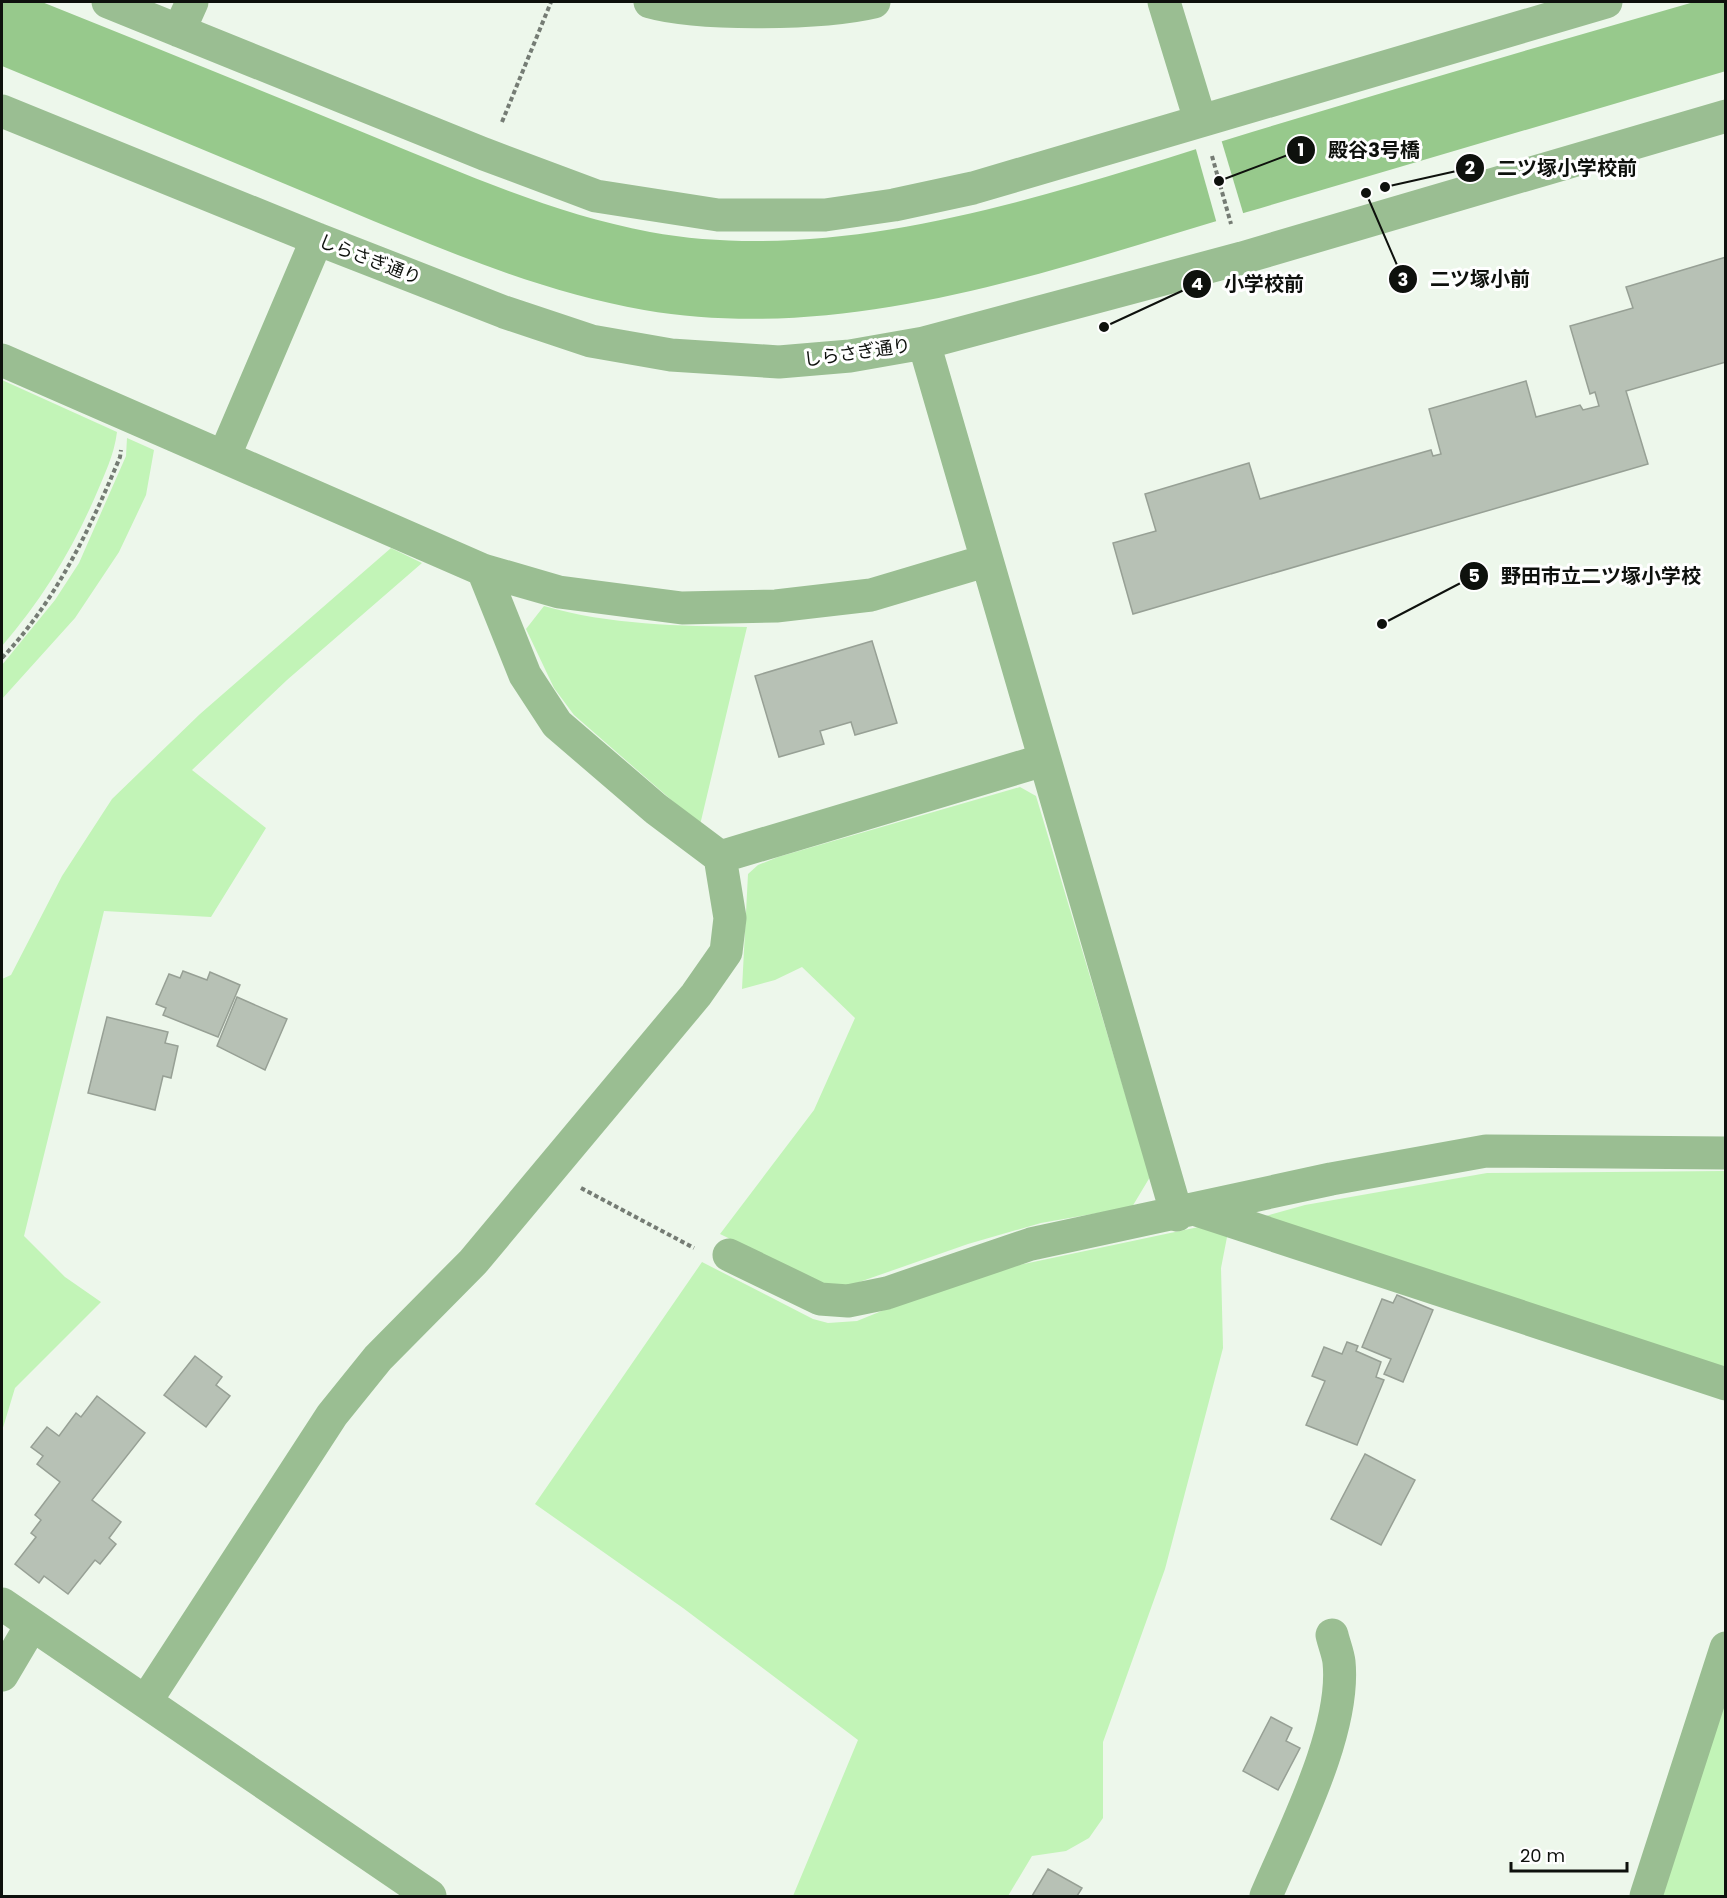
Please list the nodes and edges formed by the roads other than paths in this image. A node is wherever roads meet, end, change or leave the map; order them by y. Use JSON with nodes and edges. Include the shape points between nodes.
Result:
{"nodes":[{"id":1,"x":108,"y":2,"type":"edge"},
{"id":2,"x":650,"y":2,"type":"edge"},
{"id":3,"x":874,"y":2,"type":"edge"},
{"id":4,"x":1164,"y":2,"type":"edge"},
{"id":5,"x":1606,"y":2,"type":"edge"},
{"id":6,"x":186,"y":16,"type":"edge"},
{"id":7,"x":2,"y":111,"type":"edge"},
{"id":8,"x":1725,"y":116,"type":"edge"},
{"id":9,"x":1205,"y":135,"type":"junction"},
{"id":10,"x":317,"y":239,"type":"junction"},
{"id":11,"x":924,"y":343,"type":"junction"},
{"id":12,"x":2,"y":360,"type":"edge"},
{"id":13,"x":224,"y":458,"type":"junction"},
{"id":14,"x":986,"y":561,"type":"junction"},
{"id":15,"x":483,"y":570,"type":"junction"},
{"id":16,"x":1044,"y":760,"type":"junction"},
{"id":17,"x":720,"y":856,"type":"junction"},
{"id":18,"x":1725,"y":1154,"type":"edge"},
{"id":19,"x":1187,"y":1212,"type":"junction"},
{"id":20,"x":729,"y":1255,"type":"road end"},
{"id":21,"x":1725,"y":1384,"type":"edge"},
{"id":22,"x":2,"y":1604,"type":"edge"},
{"id":23,"x":31,"y":1626,"type":"junction"},
{"id":24,"x":1332,"y":1635,"type":"dead end"},
{"id":25,"x":1725,"y":1648,"type":"edge"},
{"id":26,"x":2,"y":1675,"type":"edge"},
{"id":27,"x":146,"y":1701,"type":"junction"},
{"id":28,"x":430,"y":1896,"type":"edge"},
{"id":29,"x":1266,"y":1896,"type":"edge"},
{"id":30,"x":1646,"y":1896,"type":"edge"}],
"edges":[{"from":1,"to":6,"type":"street"},
{"from":2,"to":3,"type":"street","via":[[743,11],[853,7]]},
{"from":4,"to":9,"type":"street"},
{"from":5,"to":9,"type":"street"},
{"from":6,"to":9,"type":"street","via":[[473,150],[596,196],[718,215],[825,215],[894,206]]},
{"from":7,"to":10,"type":"street","name":"しらさぎ通り"},
{"from":8,"to":11,"type":"street","name":"しらさぎ通り","via":[[1242,258]]},
{"from":10,"to":11,"type":"street","name":"しらさぎ通り","via":[[580,338],[671,356],[779,362],[850,356]]},
{"from":10,"to":13,"type":"street"},
{"from":11,"to":14,"type":"street"},
{"from":12,"to":13,"type":"street"},
{"from":13,"to":15,"type":"street"},
{"from":14,"to":15,"type":"street","via":[[871,595],[776,606],[682,608],[559,592]]},
{"from":14,"to":16,"type":"street"},
{"from":15,"to":17,"type":"street","via":[[525,675],[557,724],[656,809]]},
{"from":16,"to":17,"type":"street"},
{"from":16,"to":19,"type":"street"},
{"from":17,"to":27,"type":"street","via":[[730,918],[726,952],[696,995],[473,1262],[378,1358],[332,1415]]},
{"from":18,"to":19,"type":"street","via":[[1486,1151],[1331,1179]]},
{"from":19,"to":20,"type":"street","via":[[1031,1244],[887,1293],[848,1301],[820,1299]]},
{"from":19,"to":21,"type":"street"},
{"from":22,"to":23,"type":"street"},
{"from":23,"to":26,"type":"street"},
{"from":23,"to":27,"type":"street"},
{"from":24,"to":29,"type":"street","via":[[1339,1660],[1339,1692],[1328,1746]]},
{"from":25,"to":30,"type":"street"},
{"from":27,"to":28,"type":"street"}]}
